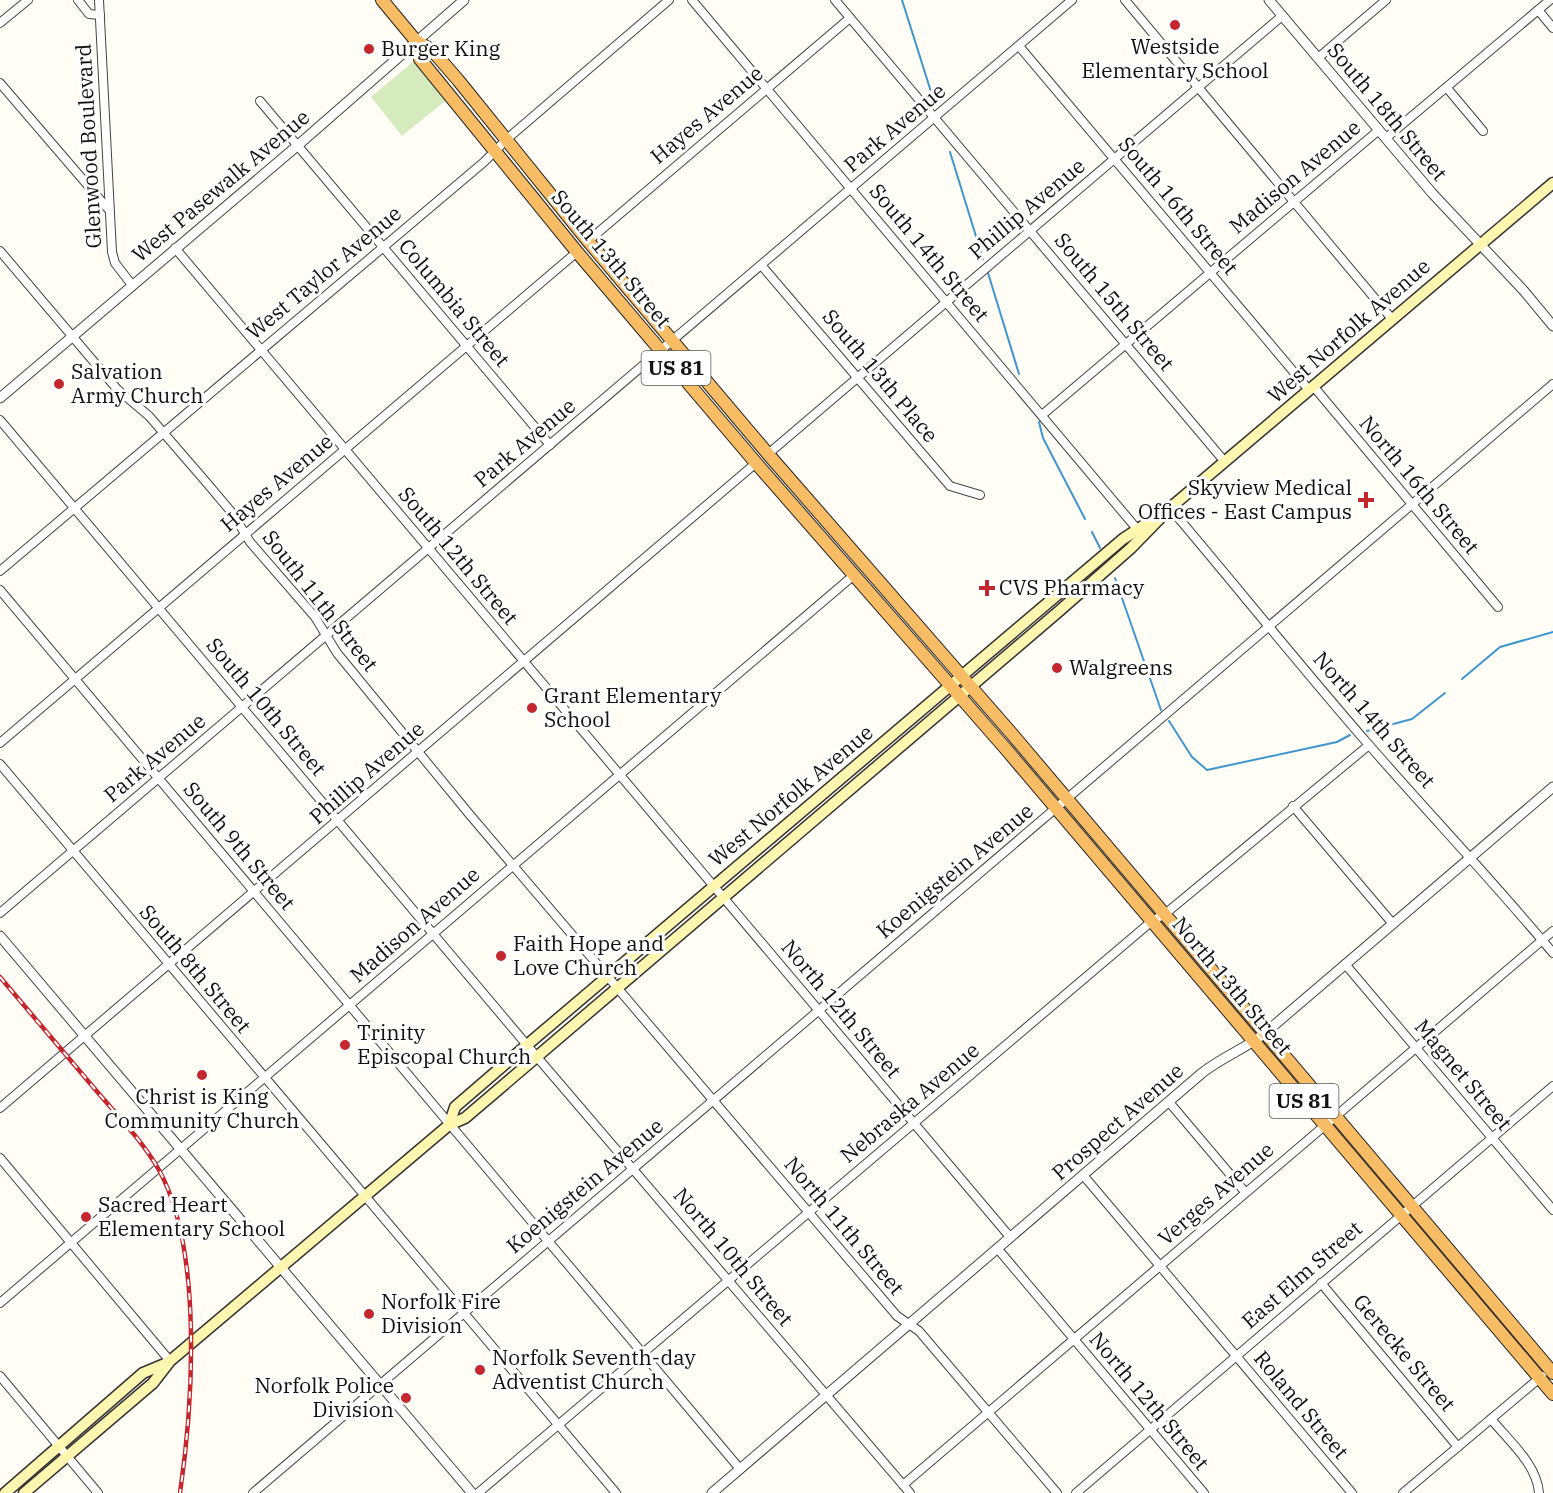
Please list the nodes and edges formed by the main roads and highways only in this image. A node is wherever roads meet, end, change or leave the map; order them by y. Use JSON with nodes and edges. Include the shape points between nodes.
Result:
{"nodes":[{"id":1,"x":382,"y":0,"type":"edge"},
{"id":2,"x":416,"y":41,"type":"junction"},
{"id":3,"x":1553,"y":183,"type":"edge"},
{"id":4,"x":1170,"y":508,"type":"junction"},
{"id":5,"x":966,"y":681,"type":"junction"},
{"id":6,"x":956,"y":690,"type":"junction"},
{"id":7,"x":449,"y":1125,"type":"junction"},
{"id":8,"x":170,"y":1361,"type":"junction"},
{"id":9,"x":1552,"y":1370,"type":"edge"},
{"id":10,"x":1553,"y":1394,"type":"edge"},
{"id":11,"x":5,"y":1493,"type":"edge"},
{"id":12,"x":24,"y":1493,"type":"edge"}],
"edges":[{"from":1,"to":2,"type":"highway","name":"South 13th Street","number":"US 81"},
{"from":2,"to":5,"type":"highway","name":"South 13th Street","number":"US 81","via":[[432,50],[768,454]]},
{"from":2,"to":6,"type":"highway","name":"South 13th Street","number":"US 81","via":[[420,59],[577,252]]},
{"from":3,"to":4,"type":"main road","name":"West Norfolk Avenue"},
{"from":4,"to":5,"type":"main road","name":"West Norfolk Avenue","via":[[1131,548]]},
{"from":4,"to":5,"type":"main road","name":"West Norfolk Avenue","via":[[1137,529]]},
{"from":5,"to":6,"type":"main road","name":"West Norfolk Avenue"},
{"from":5,"to":9,"type":"highway","name":"North 13th Street","number":"US 81"},
{"from":6,"to":7,"type":"main road","name":"West Norfolk Avenue","via":[[537,1057],[465,1118]]},
{"from":6,"to":7,"type":"main road","name":"West Norfolk Avenue","via":[[527,1045],[455,1107]]},
{"from":6,"to":10,"type":"highway","name":"North 13th Street","number":"US 81"},
{"from":7,"to":8,"type":"main road","name":"West Norfolk Avenue"},
{"from":8,"to":11,"type":"main road","name":"West Norfolk Avenue","via":[[143,1373]]},
{"from":8,"to":12,"type":"main road","name":"West Norfolk Avenue","via":[[153,1383]]}]}
